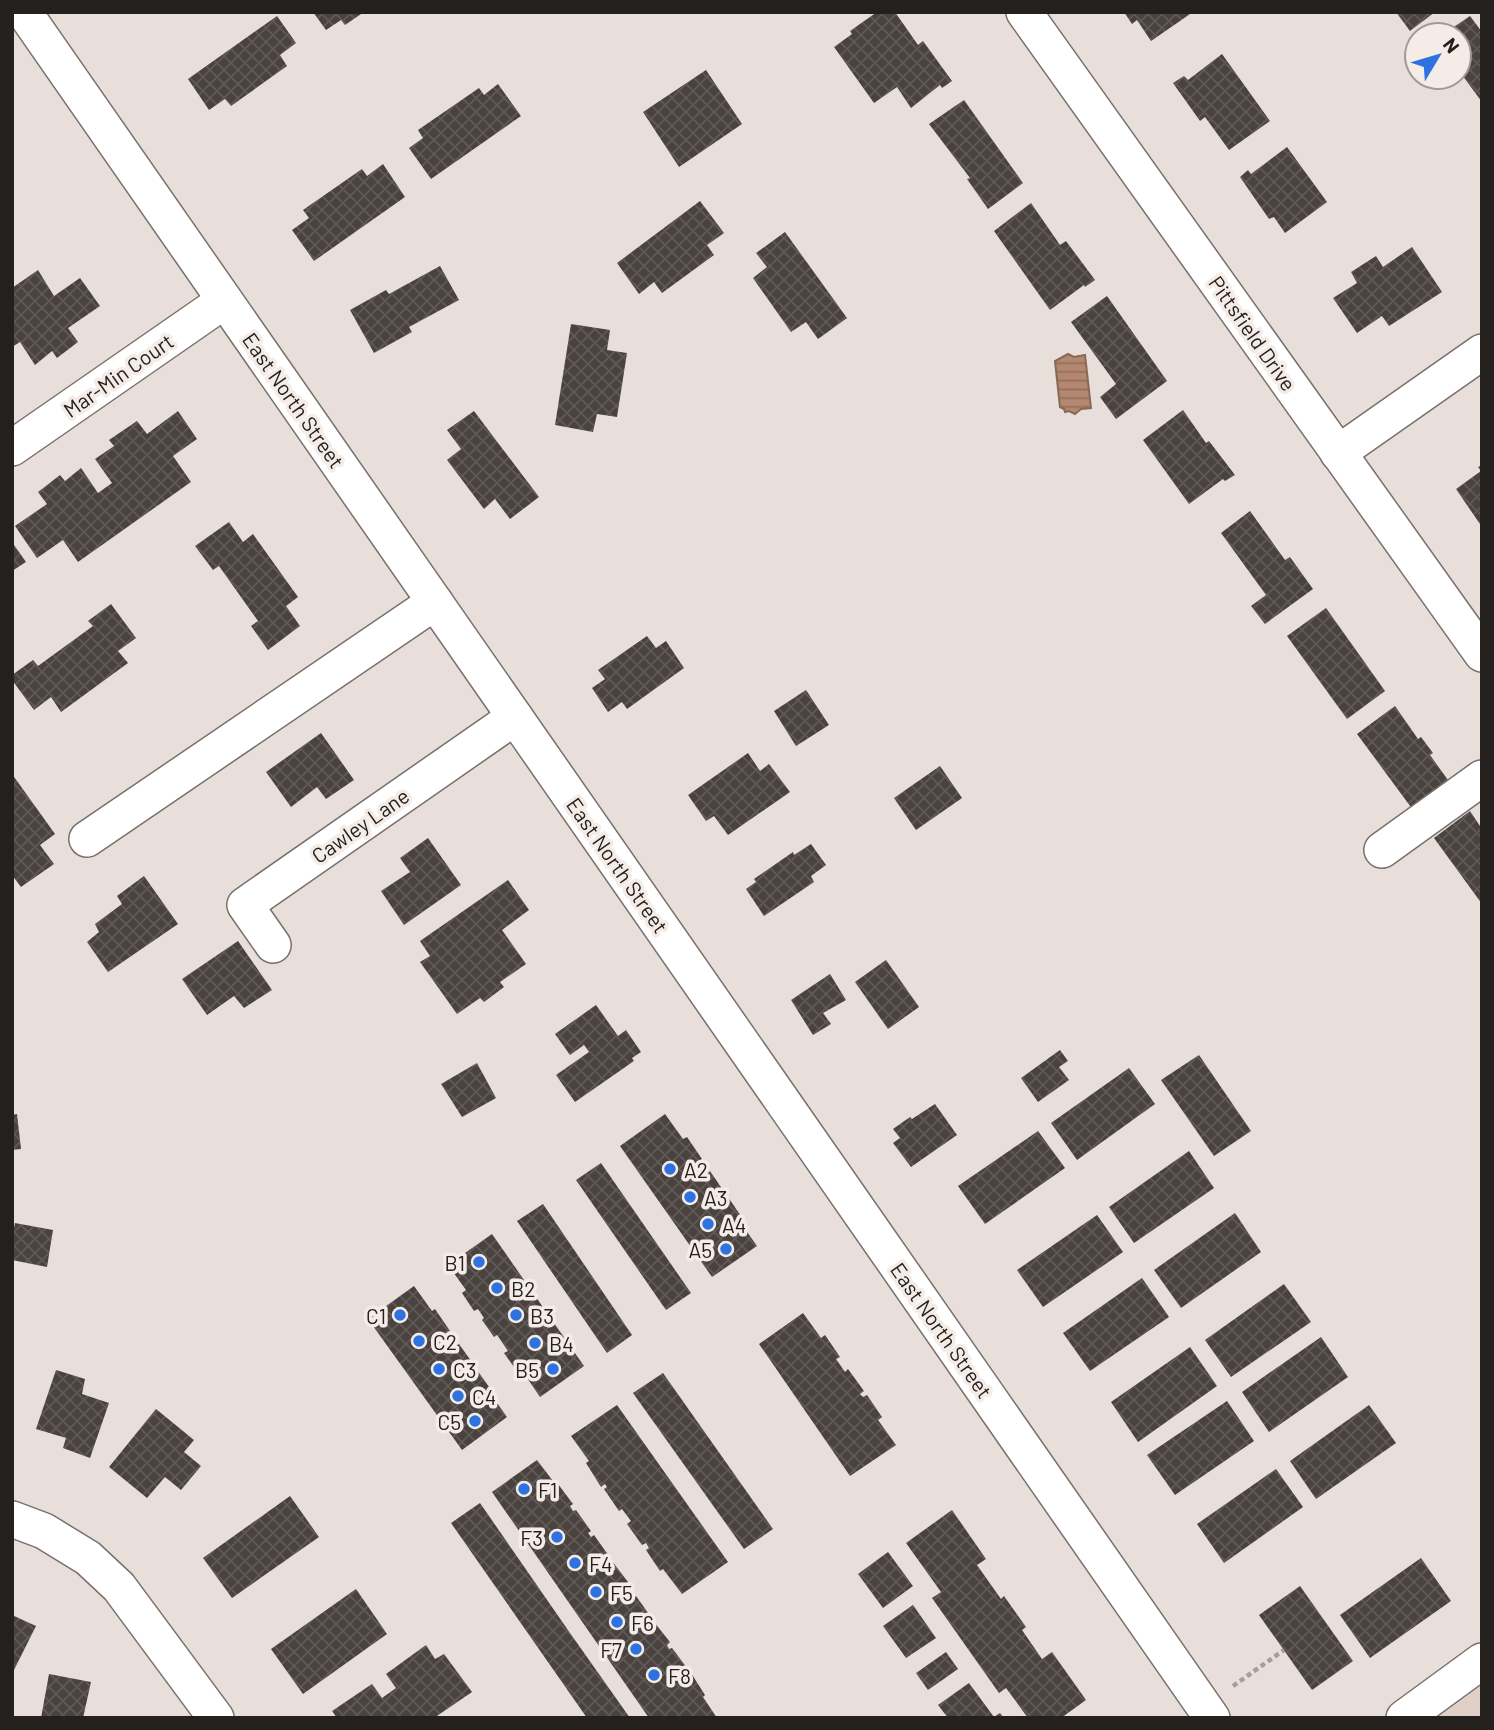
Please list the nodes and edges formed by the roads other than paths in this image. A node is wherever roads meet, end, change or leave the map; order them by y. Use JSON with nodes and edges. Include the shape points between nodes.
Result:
{"nodes":[{"id":1,"x":24,"y":12,"type":"edge"},
{"id":2,"x":1024,"y":12,"type":"edge"},
{"id":3,"x":225,"y":301,"type":"junction"},
{"id":4,"x":1482,"y":352,"type":"edge"},
{"id":5,"x":12,"y":448,"type":"edge"},
{"id":6,"x":1338,"y":453,"type":"junction"},
{"id":7,"x":435,"y":602,"type":"junction"},
{"id":8,"x":1482,"y":654,"type":"edge"},
{"id":9,"x":515,"y":717,"type":"junction"},
{"id":10,"x":1482,"y":778,"type":"edge"},
{"id":11,"x":87,"y":839,"type":"dead end"},
{"id":12,"x":1382,"y":850,"type":"dead end"},
{"id":13,"x":272,"y":945,"type":"dead end"},
{"id":14,"x":12,"y":1519,"type":"edge"},
{"id":15,"x":1482,"y":1661,"type":"edge"},
{"id":16,"x":1219,"y":1704,"type":"edge"},
{"id":17,"x":216,"y":1718,"type":"edge"},
{"id":18,"x":1404,"y":1718,"type":"edge"}],
"edges":[{"from":1,"to":3,"type":"street","name":"East North Street"},
{"from":2,"to":6,"type":"street","name":"Pittsfield Drive"},
{"from":3,"to":5,"type":"street","name":"Mar-Min Court"},
{"from":3,"to":7,"type":"street","name":"East North Street"},
{"from":4,"to":6,"type":"street"},
{"from":6,"to":8,"type":"street","name":"Pittsfield Drive"},
{"from":7,"to":9,"type":"street","name":"East North Street"},
{"from":7,"to":11,"type":"street"},
{"from":9,"to":13,"type":"street","name":"Cawley Lane","via":[[245,905]]},
{"from":9,"to":16,"type":"street","name":"East North Street"},
{"from":10,"to":12,"type":"street"},
{"from":14,"to":17,"type":"street","via":[[44,1531],[88,1558],[120,1587]]},
{"from":15,"to":18,"type":"street"}]}
